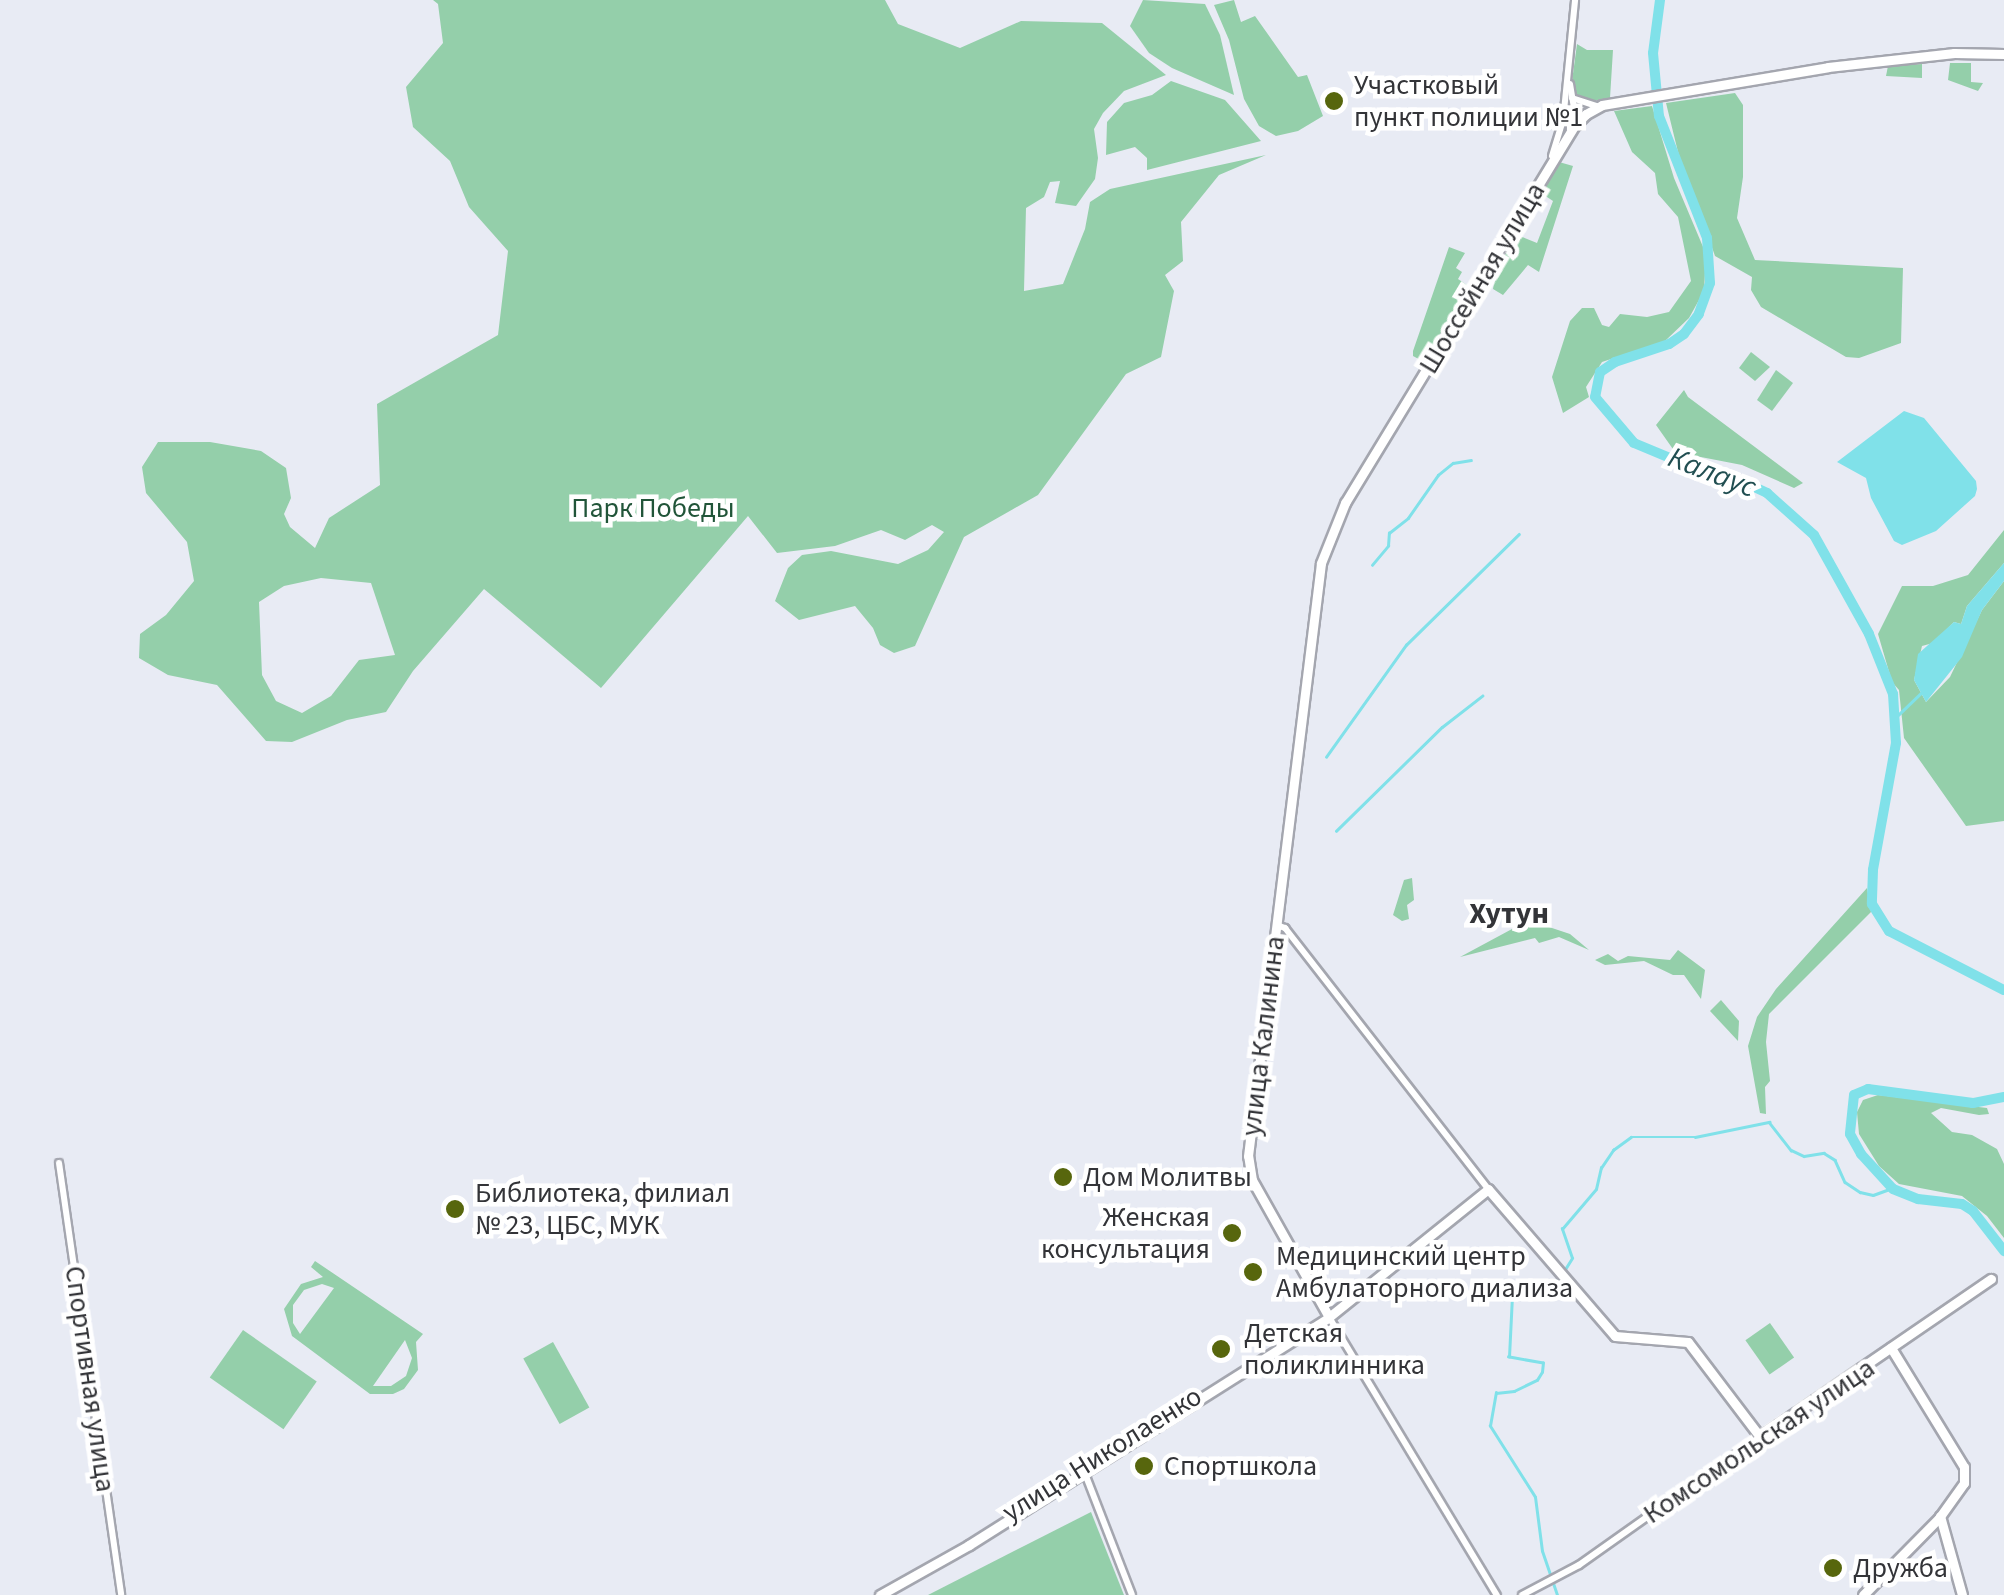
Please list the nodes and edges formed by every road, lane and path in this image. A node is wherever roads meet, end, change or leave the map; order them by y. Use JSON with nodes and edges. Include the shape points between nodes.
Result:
{"nodes":[{"id":1,"x":1575,"y":0,"type":"edge"},
{"id":2,"x":2004,"y":54,"type":"edge"},
{"id":3,"x":1568,"y":70,"type":"junction"},
{"id":4,"x":1566,"y":84,"type":"junction"},
{"id":5,"x":1572,"y":97,"type":"junction"},
{"id":6,"x":1631,"y":101,"type":"junction"},
{"id":7,"x":1598,"y":106,"type":"junction"},
{"id":8,"x":1576,"y":126,"type":"junction"},
{"id":9,"x":1546,"y":171,"type":"junction"},
{"id":10,"x":1390,"y":429,"type":"joint"},
{"id":11,"x":1278,"y":925,"type":"junction"},
{"id":12,"x":59,"y":1163,"type":"dead end"},
{"id":13,"x":1488,"y":1189,"type":"junction"},
{"id":14,"x":2004,"y":1271,"type":"edge"},
{"id":15,"x":1332,"y":1315,"type":"junction"},
{"id":16,"x":1892,"y":1348,"type":"junction"},
{"id":17,"x":1760,"y":1437,"type":"junction"},
{"id":18,"x":1083,"y":1468,"type":"junction"},
{"id":19,"x":1940,"y":1516,"type":"junction"},
{"id":20,"x":121,"y":1595,"type":"edge"},
{"id":21,"x":877,"y":1595,"type":"edge"},
{"id":22,"x":1132,"y":1595,"type":"edge"},
{"id":23,"x":1496,"y":1595,"type":"edge"},
{"id":24,"x":1522,"y":1595,"type":"edge"},
{"id":25,"x":1863,"y":1595,"type":"edge"},
{"id":26,"x":1962,"y":1595,"type":"edge"}],
"edges":[{"from":1,"to":3,"type":"street"},
{"from":2,"to":6,"type":"main road","via":[[1898,58]]},
{"from":3,"to":4,"type":"street"},
{"from":3,"to":5,"type":"street"},
{"from":4,"to":8,"type":"street"},
{"from":4,"to":9,"type":"street","via":[[1563,122]]},
{"from":5,"to":7,"type":"street"},
{"from":5,"to":8,"type":"street"},
{"from":6,"to":7,"type":"main road"},
{"from":6,"to":8,"type":"main road","via":[[1599,110]]},
{"from":7,"to":8,"type":"main road"},
{"from":8,"to":9,"type":"main road","name":"Шоссейная улица"},
{"from":8,"to":11,"type":"main road","via":[[1348,504],[1324,564]]},
{"from":9,"to":10,"type":"main road","name":"Шоссейная улица"},
{"from":10,"to":11,"type":"main road","name":"улица Калинина","via":[[1345,503],[1321,563]]},
{"from":11,"to":13,"type":"street"},
{"from":11,"to":15,"type":"main road","name":"улица Калинина","via":[[1248,1156],[1252,1180]]},
{"from":12,"to":20,"type":"street","name":"Спортивная улица"},
{"from":13,"to":15,"type":"main road","name":"улица Николаенко"},
{"from":13,"to":17,"type":"main road","via":[[1615,1336],[1688,1342]]},
{"from":14,"to":16,"type":"main road","name":"Комсомольская улица"},
{"from":15,"to":18,"type":"main road","name":"улица Николаенко"},
{"from":15,"to":23,"type":"street","name":"улица Калинина"},
{"from":16,"to":17,"type":"main road","name":"Комсомольская улица"},
{"from":16,"to":19,"type":"main road","via":[[1964,1467],[1959,1493]]},
{"from":17,"to":24,"type":"street","name":"Комсомольская улица","via":[[1579,1564]]},
{"from":18,"to":21,"type":"main road","name":"улица Николаенко","via":[[969,1545]]},
{"from":18,"to":22,"type":"street"},
{"from":19,"to":25,"type":"main road"},
{"from":19,"to":26,"type":"main road"}]}
